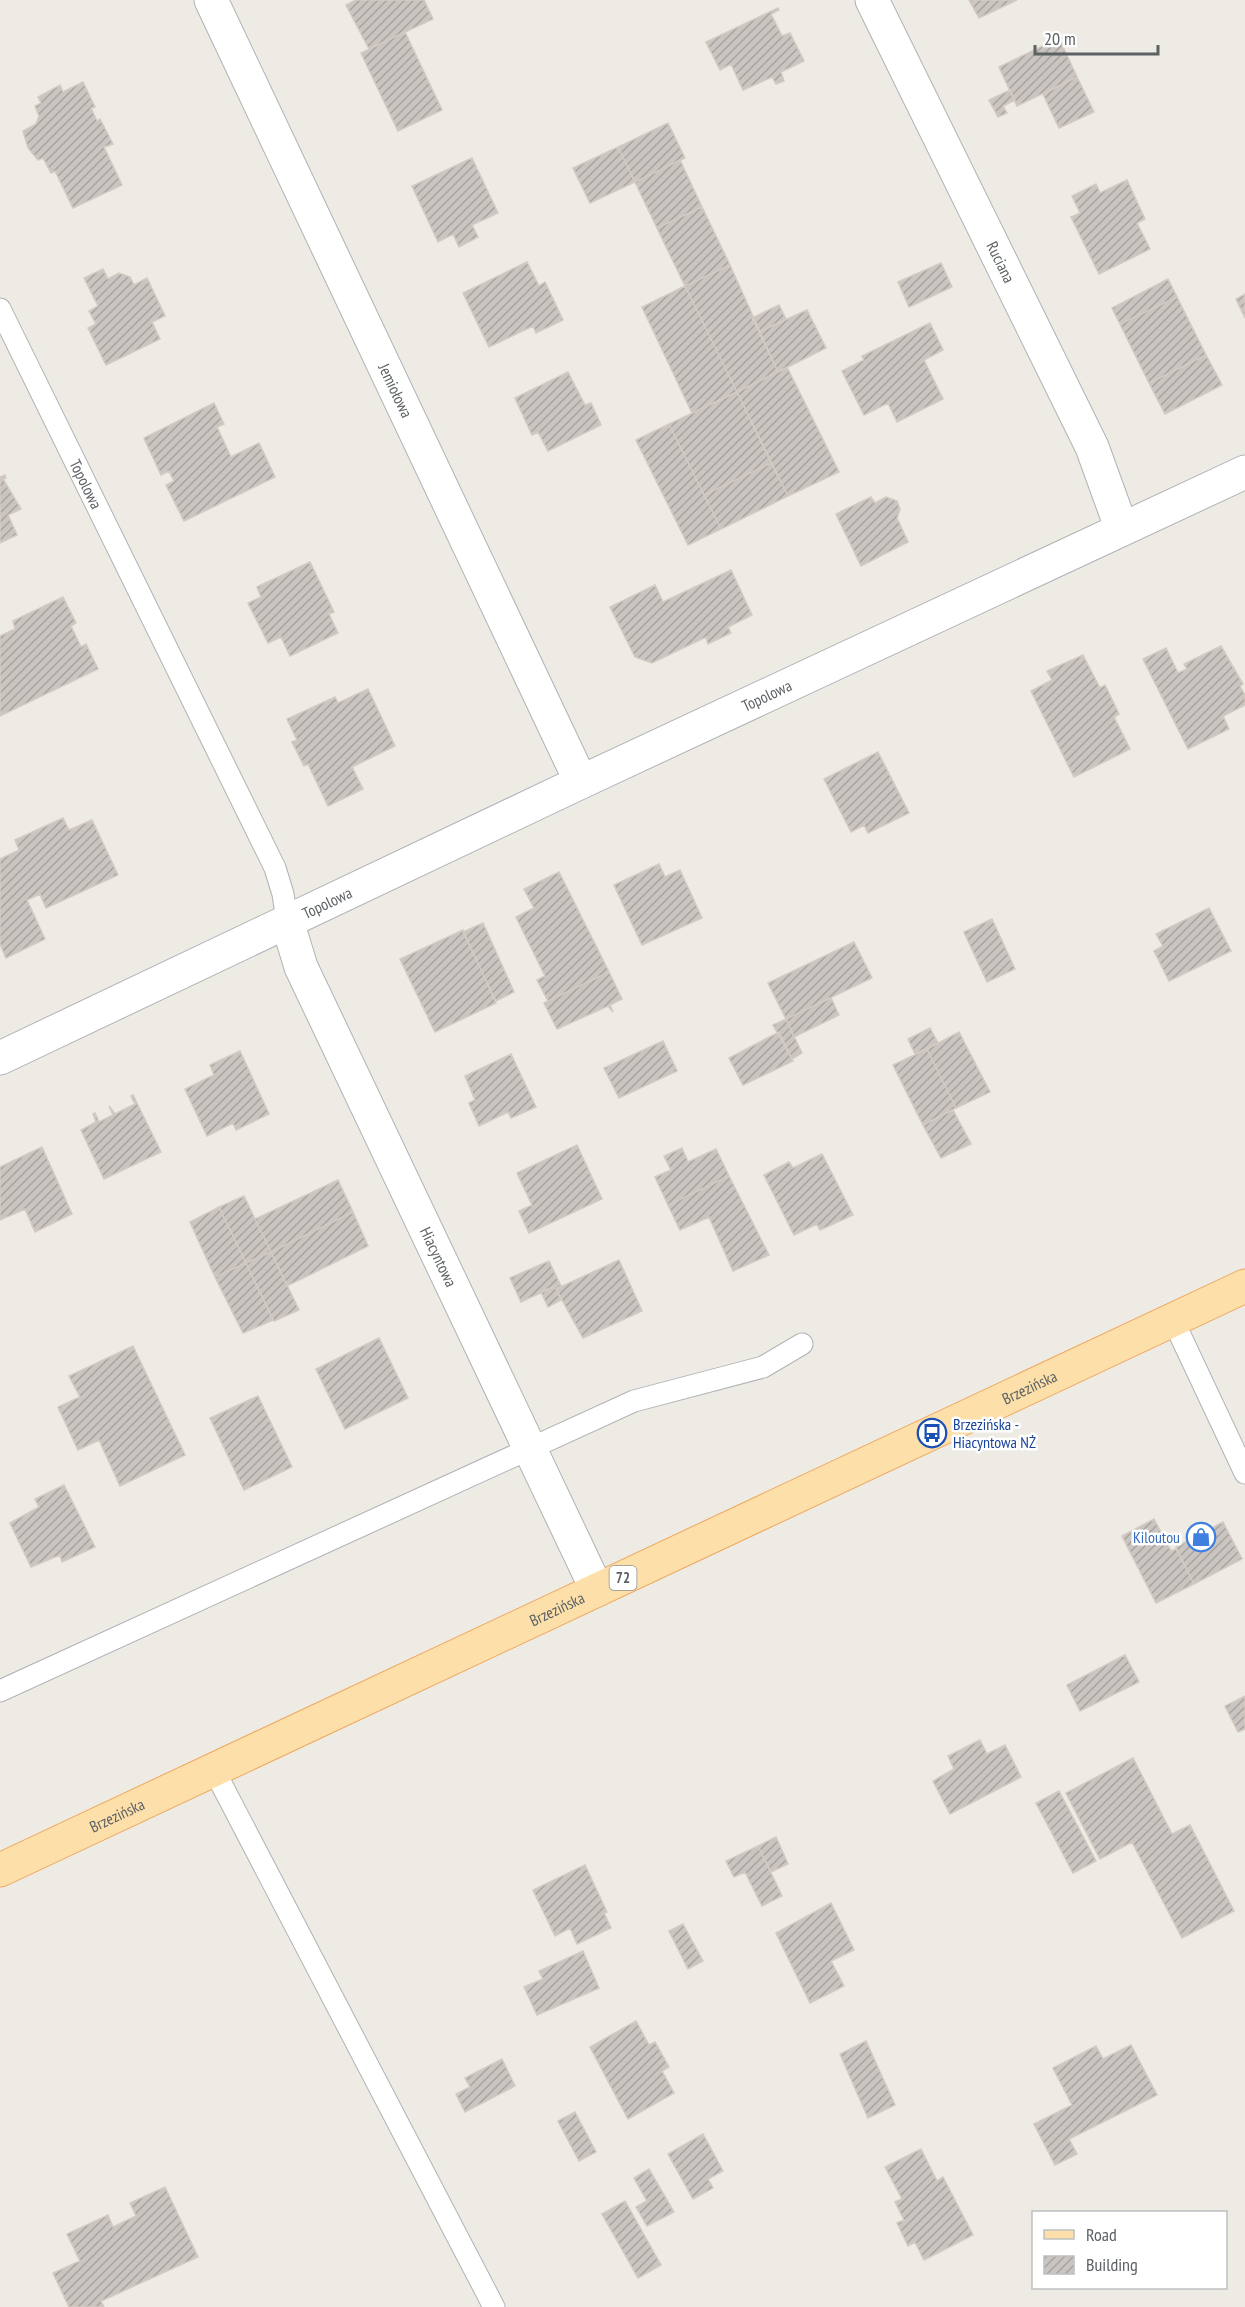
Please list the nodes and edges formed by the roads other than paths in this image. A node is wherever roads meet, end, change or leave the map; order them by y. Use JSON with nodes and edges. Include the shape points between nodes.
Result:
{"nodes":[{"id":1,"x":211,"y":0,"type":"edge"},
{"id":2,"x":872,"y":0,"type":"edge"},
{"id":3,"x":0,"y":309,"type":"edge"},
{"id":4,"x":1245,"y":472,"type":"edge"},
{"id":5,"x":1121,"y":527,"type":"junction"},
{"id":6,"x":580,"y":782,"type":"junction"},
{"id":7,"x":287,"y":921,"type":"junction"},
{"id":8,"x":0,"y":1058,"type":"edge"},
{"id":9,"x":1245,"y":1286,"type":"edge"},
{"id":10,"x":1173,"y":1320,"type":"junction"},
{"id":11,"x":802,"y":1344,"type":"dead end"},
{"id":12,"x":529,"y":1450,"type":"junction"},
{"id":13,"x":1245,"y":1473,"type":"edge"},
{"id":14,"x":597,"y":1590,"type":"junction"},
{"id":15,"x":0,"y":1690,"type":"edge"},
{"id":16,"x":214,"y":1770,"type":"junction"},
{"id":17,"x":0,"y":1870,"type":"edge"},
{"id":18,"x":494,"y":2307,"type":"edge"}],
"edges":[{"from":1,"to":6,"type":"street","name":"Jemiołowa"},
{"from":2,"to":5,"type":"street","name":"Ruciana","via":[[1092,447]]},
{"from":3,"to":7,"type":"lane","name":"Topolowa","via":[[274,867]]},
{"from":4,"to":5,"type":"street","name":"Topolowa"},
{"from":5,"to":6,"type":"street","name":"Topolowa"},
{"from":6,"to":7,"type":"street","name":"Topolowa"},
{"from":7,"to":8,"type":"street","name":"Topolowa"},
{"from":7,"to":12,"type":"street","name":"Hiacyntowa","via":[[301,967]]},
{"from":9,"to":10,"type":"main road","name":"Brzezińska","number":"72"},
{"from":10,"to":13,"type":"lane"},
{"from":10,"to":14,"type":"main road","name":"Brzezińska","number":"72"},
{"from":11,"to":12,"type":"lane","via":[[742,1374],[652,1394]]},
{"from":12,"to":14,"type":"street","name":"Hiacyntowa"},
{"from":12,"to":15,"type":"lane"},
{"from":14,"to":16,"type":"main road","name":"Brzezińska","number":"72"},
{"from":16,"to":17,"type":"main road","name":"Brzezińska","number":"72"},
{"from":16,"to":18,"type":"lane"}]}
